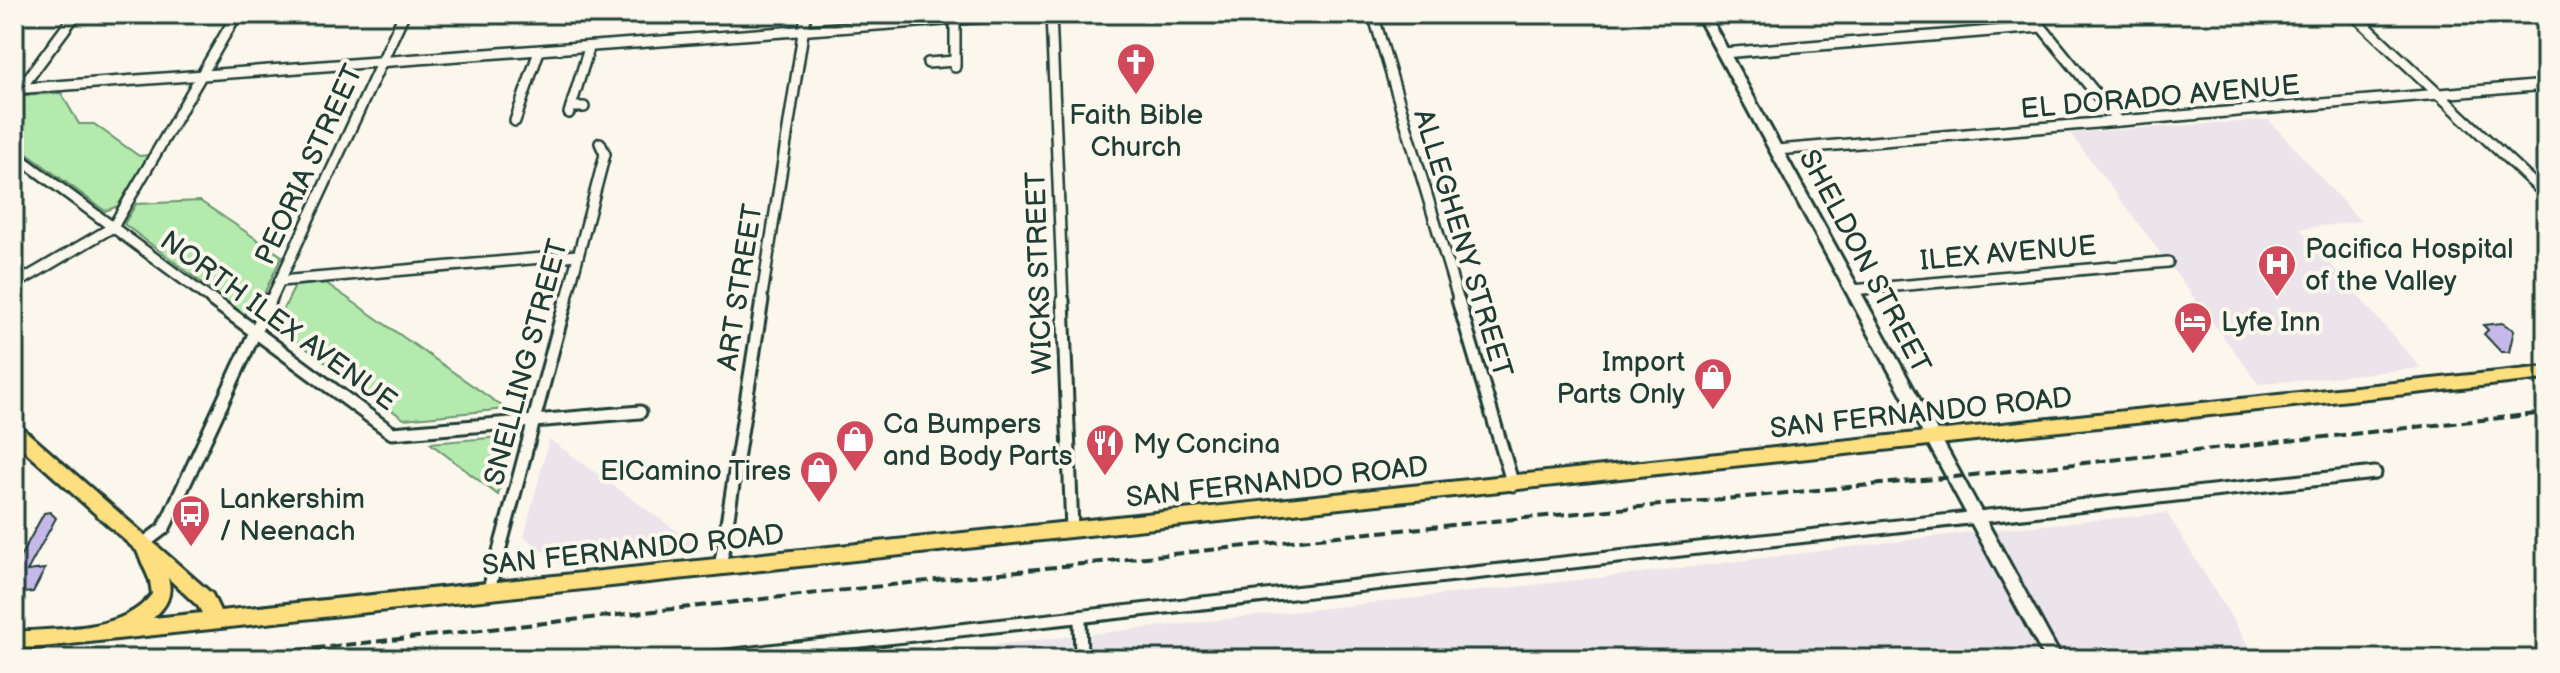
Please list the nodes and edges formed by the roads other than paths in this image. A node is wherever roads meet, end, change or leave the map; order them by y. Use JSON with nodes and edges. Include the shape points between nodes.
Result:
{"nodes":[{"id":1,"x":76,"y":14,"type":"edge"},
{"id":2,"x":237,"y":14,"type":"edge"},
{"id":3,"x":404,"y":14,"type":"edge"},
{"id":4,"x":806,"y":14,"type":"edge"},
{"id":5,"x":1026,"y":14,"type":"edge"},
{"id":6,"x":1051,"y":14,"type":"edge"},
{"id":7,"x":1373,"y":14,"type":"edge"},
{"id":8,"x":1702,"y":14,"type":"edge"},
{"id":9,"x":2031,"y":14,"type":"edge"},
{"id":10,"x":2353,"y":14,"type":"edge"},
{"id":11,"x":955,"y":20,"type":"junction"},
{"id":12,"x":2041,"y":27,"type":"junction"},
{"id":13,"x":803,"y":31,"type":"junction"},
{"id":14,"x":589,"y":48,"type":"junction"},
{"id":15,"x":539,"y":51,"type":"junction"},
{"id":16,"x":1723,"y":53,"type":"junction"},
{"id":17,"x":382,"y":63,"type":"junction"},
{"id":18,"x":928,"y":63,"type":"dead end"},
{"id":19,"x":200,"y":76,"type":"junction"},
{"id":20,"x":2546,"y":85,"type":"edge"},
{"id":21,"x":18,"y":89,"type":"edge"},
{"id":22,"x":2440,"y":95,"type":"junction"},
{"id":23,"x":584,"y":107,"type":"dead end"},
{"id":24,"x":515,"y":121,"type":"dead end"},
{"id":25,"x":2118,"y":121,"type":"junction"},
{"id":26,"x":600,"y":143,"type":"dead end"},
{"id":27,"x":1777,"y":150,"type":"junction"},
{"id":28,"x":14,"y":154,"type":"edge"},
{"id":29,"x":2546,"y":195,"type":"edge"},
{"id":30,"x":113,"y":227,"type":"junction"},
{"id":31,"x":577,"y":255,"type":"junction"},
{"id":32,"x":2168,"y":262,"type":"dead end"},
{"id":33,"x":280,"y":281,"type":"junction"},
{"id":34,"x":14,"y":285,"type":"edge"},
{"id":35,"x":1852,"y":290,"type":"junction"},
{"id":36,"x":254,"y":333,"type":"junction"},
{"id":37,"x":2546,"y":373,"type":"edge"},
{"id":38,"x":640,"y":412,"type":"dead end"},
{"id":39,"x":535,"y":420,"type":"junction"},
{"id":40,"x":14,"y":431,"type":"edge"},
{"id":41,"x":1934,"y":438,"type":"junction"},
{"id":42,"x":2375,"y":473,"type":"dead end"},
{"id":43,"x":1513,"y":485,"type":"junction"},
{"id":44,"x":1977,"y":518,"type":"junction"},
{"id":45,"x":1072,"y":530,"type":"junction"},
{"id":46,"x":143,"y":544,"type":"junction"},
{"id":47,"x":720,"y":568,"type":"junction"},
{"id":48,"x":488,"y":593,"type":"junction"},
{"id":49,"x":214,"y":619,"type":"junction"},
{"id":50,"x":1080,"y":619,"type":"junction"},
{"id":51,"x":108,"y":632,"type":"junction"},
{"id":52,"x":14,"y":641,"type":"edge"},
{"id":53,"x":698,"y":659,"type":"edge"},
{"id":54,"x":1081,"y":659,"type":"edge"},
{"id":55,"x":2054,"y":659,"type":"edge"}],
"edges":[{"from":1,"to":21,"type":"street"},
{"from":2,"to":19,"type":"street"},
{"from":3,"to":17,"type":"street","name":"PEORIA STREET"},
{"from":4,"to":13,"type":"street","name":"ART STREET"},
{"from":5,"to":11,"type":"street"},
{"from":6,"to":45,"type":"street","name":"WICKS STREET"},
{"from":7,"to":43,"type":"street","name":"ALLEGHENY STREET"},
{"from":8,"to":16,"type":"main road","name":"SHELDON STREET"},
{"from":9,"to":12,"type":"street"},
{"from":10,"to":22,"type":"street"},
{"from":11,"to":13,"type":"street"},
{"from":11,"to":18,"type":"street","via":[[955,64]]},
{"from":12,"to":16,"type":"street"},
{"from":12,"to":25,"type":"street"},
{"from":13,"to":14,"type":"street"},
{"from":13,"to":47,"type":"street","name":"ART STREET"},
{"from":14,"to":15,"type":"street"},
{"from":14,"to":23,"type":"street","via":[[570,110]]},
{"from":15,"to":17,"type":"street"},
{"from":15,"to":24,"type":"street"},
{"from":16,"to":27,"type":"main road","name":"SHELDON STREET"},
{"from":17,"to":19,"type":"street"},
{"from":17,"to":33,"type":"street","name":"PEORIA STREET"},
{"from":19,"to":21,"type":"street"},
{"from":19,"to":30,"type":"street"},
{"from":20,"to":22,"type":"street","name":"EL DORADO AVENUE"},
{"from":22,"to":25,"type":"street","name":"EL DORADO AVENUE"},
{"from":22,"to":29,"type":"street"},
{"from":25,"to":27,"type":"street","name":"EL DORADO AVENUE"},
{"from":26,"to":31,"type":"street","name":"SNELLING STREET","via":[[605,154]]},
{"from":27,"to":35,"type":"main road","name":"SHELDON STREET"},
{"from":28,"to":30,"type":"street","name":"NORTH ILEX AVENUE"},
{"from":30,"to":34,"type":"street"},
{"from":30,"to":36,"type":"street","name":"NORTH ILEX AVENUE"},
{"from":31,"to":33,"type":"street"},
{"from":31,"to":39,"type":"street","name":"SNELLING STREET"},
{"from":32,"to":35,"type":"street","name":"ILEX AVENUE"},
{"from":33,"to":36,"type":"street","name":"PEORIA STREET"},
{"from":35,"to":41,"type":"main road","name":"SHELDON STREET"},
{"from":36,"to":39,"type":"street","name":"NORTH ILEX AVENUE","via":[[392,433]]},
{"from":36,"to":46,"type":"street","name":"PEORIA STREET","via":[[164,528]]},
{"from":37,"to":41,"type":"main road","name":"SAN FERNANDO ROAD"},
{"from":38,"to":39,"type":"street","name":"NORTH ILEX AVENUE"},
{"from":39,"to":48,"type":"street","name":"SNELLING STREET"},
{"from":40,"to":46,"type":"main road"},
{"from":41,"to":43,"type":"main road","name":"SAN FERNANDO ROAD"},
{"from":41,"to":44,"type":"main road","name":"SHELDON STREET"},
{"from":42,"to":44,"type":"street"},
{"from":43,"to":45,"type":"main road","name":"SAN FERNANDO ROAD"},
{"from":44,"to":50,"type":"street"},
{"from":44,"to":55,"type":"main road","name":"SHELDON STREET"},
{"from":45,"to":47,"type":"main road","name":"SAN FERNANDO ROAD"},
{"from":46,"to":49,"type":"main road","via":[[205,600]]},
{"from":46,"to":51,"type":"main road","via":[[162,588],[160,596],[144,613]]},
{"from":47,"to":48,"type":"main road","name":"SAN FERNANDO ROAD"},
{"from":48,"to":49,"type":"main road","name":"SAN FERNANDO ROAD"},
{"from":49,"to":51,"type":"main road","name":"SAN FERNANDO ROAD"},
{"from":50,"to":53,"type":"street"},
{"from":50,"to":54,"type":"street"},
{"from":51,"to":52,"type":"main road","name":"SAN FERNANDO ROAD"}]}
